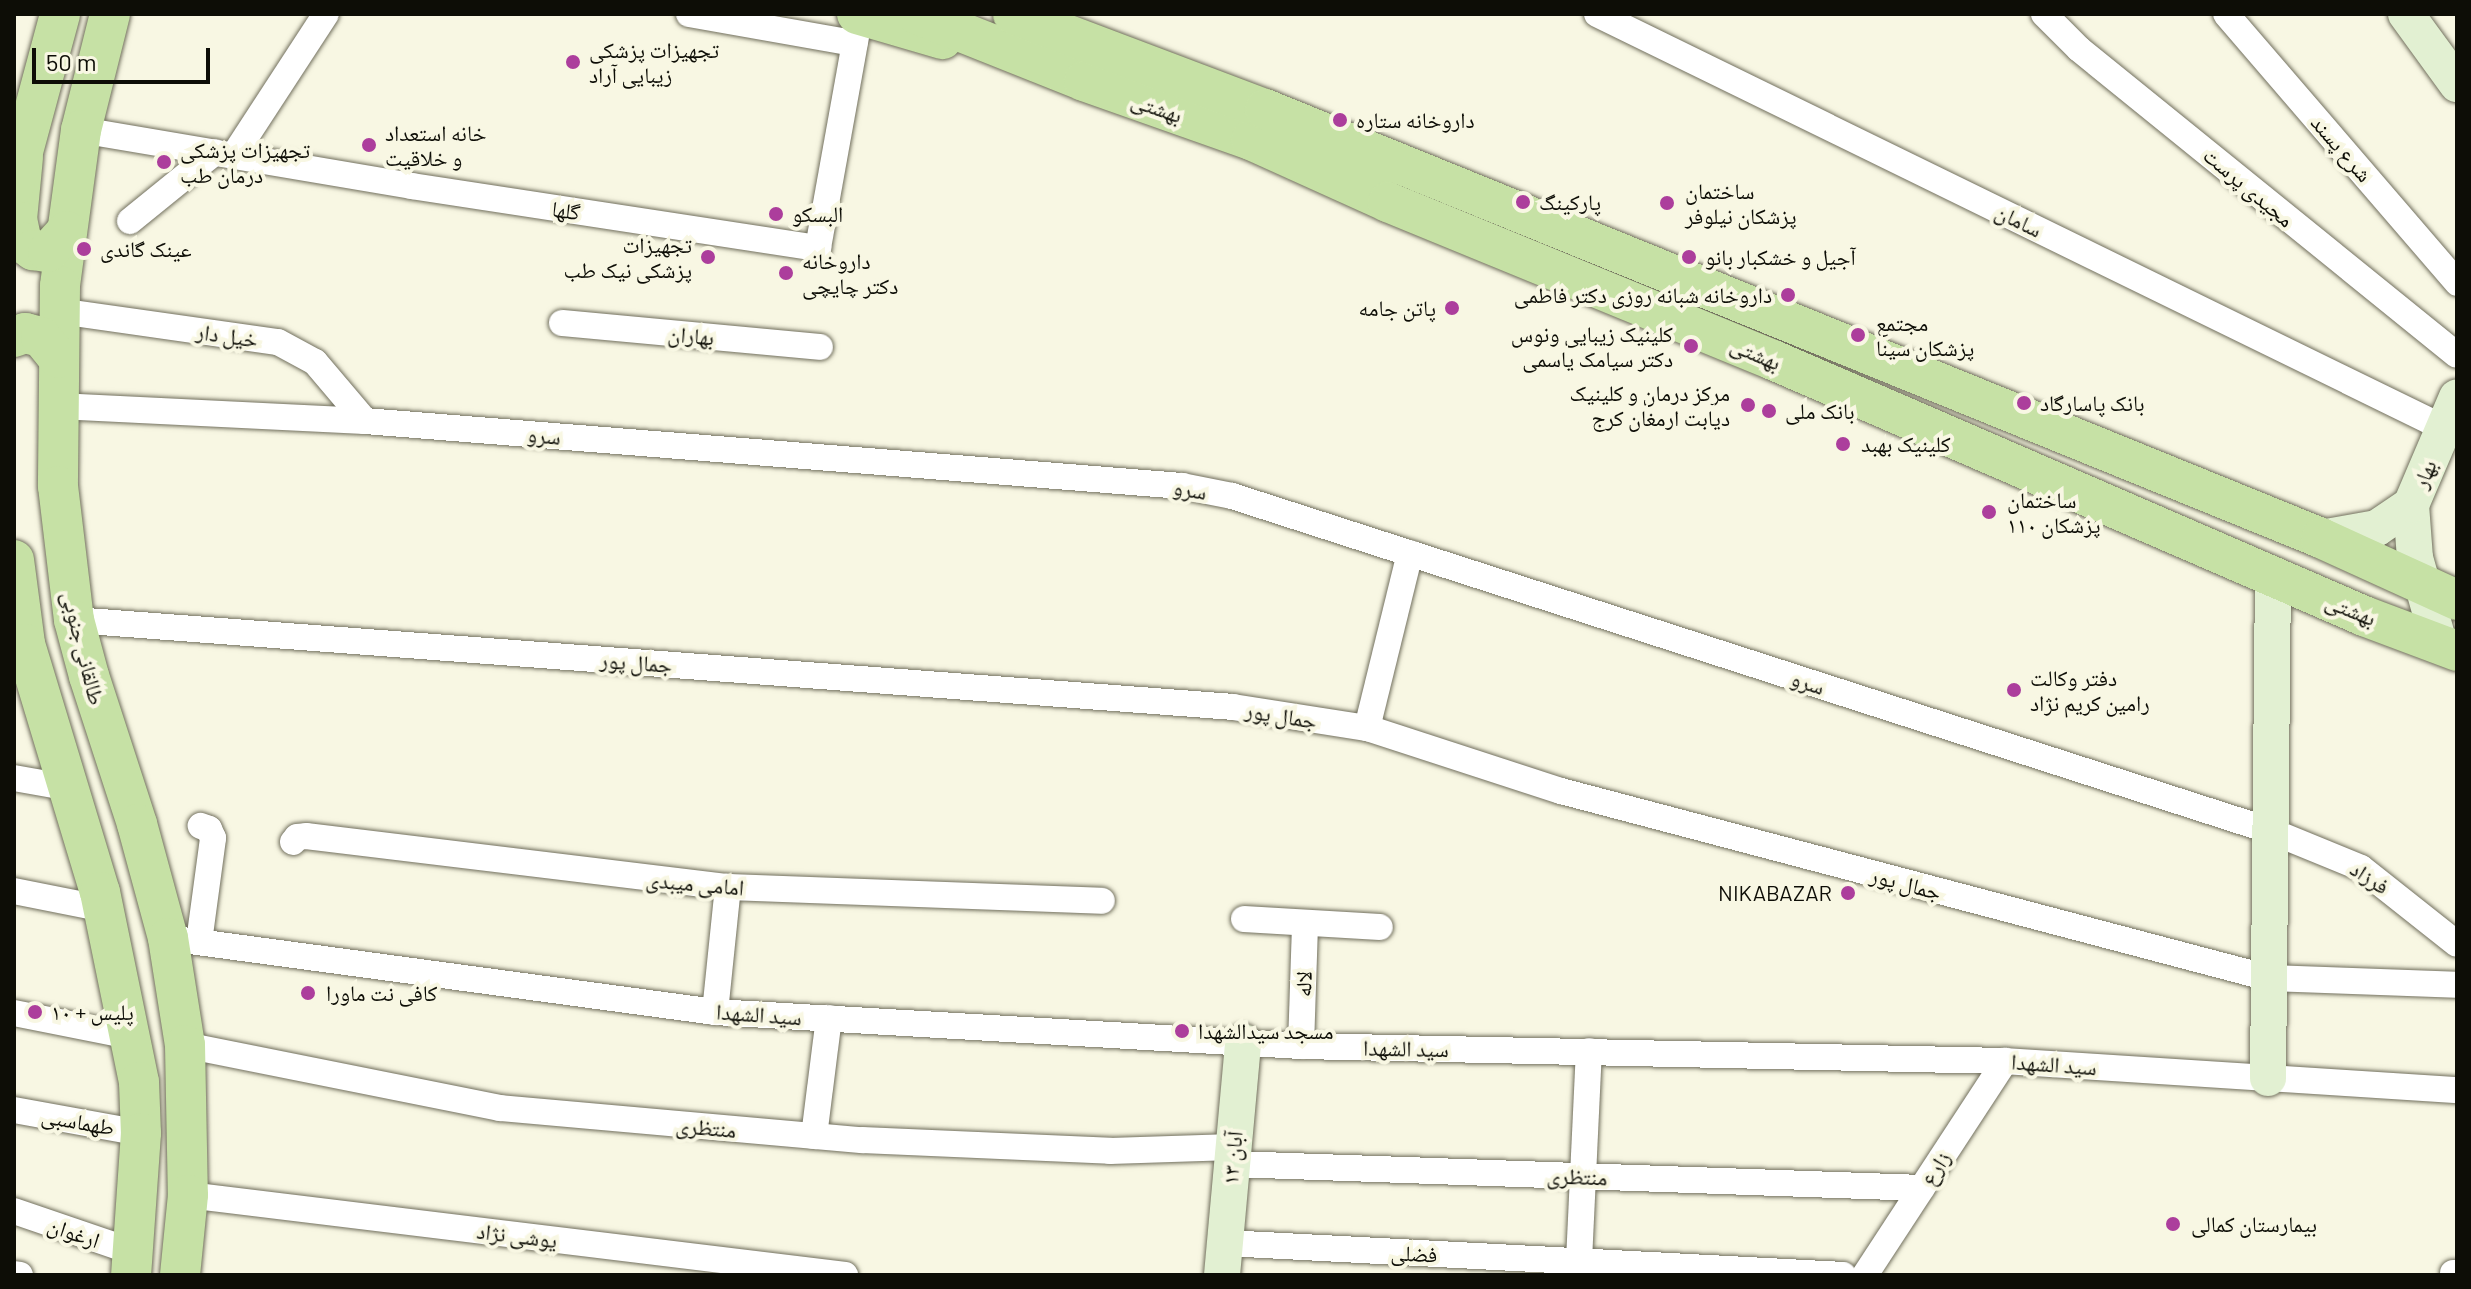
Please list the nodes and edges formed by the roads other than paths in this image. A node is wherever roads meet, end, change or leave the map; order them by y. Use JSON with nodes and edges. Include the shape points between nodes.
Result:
{"nodes":[{"id":1,"x":60,"y":14,"type":"edge"},
{"id":2,"x":110,"y":14,"type":"edge"},
{"id":3,"x":326,"y":14,"type":"edge"},
{"id":4,"x":689,"y":14,"type":"edge"},
{"id":5,"x":916,"y":14,"type":"edge"},
{"id":6,"x":1013,"y":14,"type":"edge"},
{"id":7,"x":1034,"y":14,"type":"edge"},
{"id":8,"x":1597,"y":14,"type":"edge"},
{"id":9,"x":2044,"y":14,"type":"edge"},
{"id":10,"x":2226,"y":14,"type":"edge"},
{"id":11,"x":2406,"y":14,"type":"edge"},
{"id":12,"x":857,"y":24,"type":"edge"},
{"id":13,"x":1093,"y":65,"type":"junction"},
{"id":14,"x":2457,"y":84,"type":"edge"},
{"id":15,"x":81,"y":130,"type":"junction"},
{"id":16,"x":224,"y":154,"type":"junction"},
{"id":17,"x":19,"y":167,"type":"edge"},
{"id":18,"x":130,"y":221,"type":"dead end"},
{"id":19,"x":67,"y":231,"type":"junction"},
{"id":20,"x":2457,"y":283,"type":"edge"},
{"id":21,"x":59,"y":311,"type":"junction"},
{"id":22,"x":562,"y":323,"type":"dead end"},
{"id":23,"x":14,"y":337,"type":"edge"},
{"id":24,"x":820,"y":347,"type":"dead end"},
{"id":25,"x":2457,"y":355,"type":"edge"},
{"id":26,"x":58,"y":358,"type":"junction"},
{"id":27,"x":58,"y":406,"type":"junction"},
{"id":28,"x":2450,"y":412,"type":"edge"},
{"id":29,"x":365,"y":421,"type":"junction"},
{"id":30,"x":2411,"y":505,"type":"junction"},
{"id":31,"x":2321,"y":538,"type":"junction"},
{"id":32,"x":1410,"y":553,"type":"junction"},
{"id":33,"x":14,"y":560,"type":"edge"},
{"id":34,"x":2273,"y":576,"type":"junction"},
{"id":35,"x":2440,"y":592,"type":"edge"},
{"id":36,"x":74,"y":620,"type":"junction"},
{"id":37,"x":20,"y":644,"type":"edge"},
{"id":38,"x":2448,"y":647,"type":"edge"},
{"id":39,"x":1367,"y":728,"type":"junction"},
{"id":40,"x":14,"y":778,"type":"edge"},
{"id":41,"x":70,"y":788,"type":"junction"},
{"id":42,"x":205,"y":827,"type":"dead end"},
{"id":43,"x":2271,"y":831,"type":"junction"},
{"id":44,"x":293,"y":842,"type":"dead end"},
{"id":45,"x":728,"y":887,"type":"junction"},
{"id":46,"x":14,"y":891,"type":"edge"},
{"id":47,"x":1102,"y":901,"type":"dead end"},
{"id":48,"x":104,"y":909,"type":"junction"},
{"id":49,"x":1244,"y":919,"type":"dead end"},
{"id":50,"x":1305,"y":923,"type":"junction"},
{"id":51,"x":1380,"y":927,"type":"dead end"},
{"id":52,"x":184,"y":940,"type":"junction"},
{"id":53,"x":2457,"y":944,"type":"edge"},
{"id":54,"x":2269,"y":978,"type":"junction"},
{"id":55,"x":2457,"y":985,"type":"edge"},
{"id":56,"x":715,"y":1012,"type":"junction"},
{"id":57,"x":14,"y":1013,"type":"edge"},
{"id":58,"x":829,"y":1018,"type":"junction"},
{"id":59,"x":130,"y":1036,"type":"junction"},
{"id":60,"x":1243,"y":1042,"type":"junction"},
{"id":61,"x":185,"y":1045,"type":"junction"},
{"id":62,"x":1301,"y":1046,"type":"junction"},
{"id":63,"x":1589,"y":1051,"type":"junction"},
{"id":64,"x":2005,"y":1061,"type":"junction"},
{"id":65,"x":2268,"y":1078,"type":"junction"},
{"id":66,"x":2457,"y":1090,"type":"edge"},
{"id":67,"x":14,"y":1110,"type":"edge"},
{"id":68,"x":141,"y":1133,"type":"junction"},
{"id":69,"x":814,"y":1136,"type":"junction"},
{"id":70,"x":1233,"y":1156,"type":"junction"},
{"id":71,"x":1583,"y":1176,"type":"junction"},
{"id":72,"x":1922,"y":1188,"type":"junction"},
{"id":73,"x":188,"y":1195,"type":"junction"},
{"id":74,"x":14,"y":1211,"type":"edge"},
{"id":75,"x":1223,"y":1259,"type":"edge"},
{"id":76,"x":1579,"y":1261,"type":"junction"},
{"id":77,"x":132,"y":1264,"type":"edge"},
{"id":78,"x":180,"y":1275,"type":"edge"},
{"id":79,"x":845,"y":1275,"type":"edge"},
{"id":80,"x":1843,"y":1275,"type":"edge"},
{"id":81,"x":1865,"y":1275,"type":"edge"}],
"edges":[{"from":1,"to":17,"type":"main road"},
{"from":2,"to":15,"type":"main road","name":"طالقانی جنوبی"},
{"from":3,"to":16,"type":"street"},
{"from":4,"to":12,"type":"street"},
{"from":5,"to":13,"type":"main road","name":"بهشتى"},
{"from":6,"to":13,"type":"main road","name":"بهشتى"},
{"from":7,"to":13,"type":"main road"},
{"from":8,"to":28,"type":"street","name":"سامان"},
{"from":9,"to":25,"type":"street","name":"مجیدی پرست","via":[[2079,49]]},
{"from":10,"to":20,"type":"street","name":"شرع پسند"},
{"from":11,"to":14,"type":"street"},
{"from":12,"to":13,"type":"main road"},
{"from":12,"to":16,"type":"street","name":"گلها","via":[[818,248]]},
{"from":13,"to":31,"type":"main road","name":"بهشتى","via":[[1279,115]]},
{"from":13,"to":34,"type":"main road","name":"بهشتى","via":[[1388,202],[1773,360]]},
{"from":15,"to":16,"type":"street","name":"گلها"},
{"from":15,"to":19,"type":"main road","name":"طالقانی جنوبی"},
{"from":16,"to":18,"type":"street"},
{"from":17,"to":19,"type":"main road","via":[[17,219],[22,242],[48,252]]},
{"from":19,"to":21,"type":"main road","name":"طالقانی جنوبی"},
{"from":21,"to":26,"type":"main road","name":"طالقانی جنوبی"},
{"from":21,"to":29,"type":"street","name":"خیل دار","via":[[278,342],[315,362]]},
{"from":22,"to":24,"type":"street","name":"بهاران"},
{"from":23,"to":26,"type":"main road","via":[[41,337]]},
{"from":26,"to":27,"type":"main road","name":"طالقانی جنوبی"},
{"from":27,"to":29,"type":"street","name":"سرو"},
{"from":27,"to":36,"type":"main road","name":"طالقانی جنوبی","via":[[58,486]]},
{"from":28,"to":30,"type":"street","name":"بهار"},
{"from":29,"to":32,"type":"street","name":"سرو","via":[[1182,486],[1232,496]]},
{"from":30,"to":31,"type":"street","name":"بهار","via":[[2377,528]]},
{"from":30,"to":35,"type":"street","via":[[2411,533]]},
{"from":31,"to":35,"type":"main road","name":"بهشتى"},
{"from":32,"to":39,"type":"street"},
{"from":32,"to":43,"type":"street","name":"سرو"},
{"from":33,"to":37,"type":"main road"},
{"from":34,"to":38,"type":"main road","name":"بهشتى"},
{"from":34,"to":43,"type":"street"},
{"from":35,"to":38,"type":"street"},
{"from":36,"to":39,"type":"street","name":"جمال پور","via":[[1233,707]]},
{"from":36,"to":52,"type":"main road","name":"طالقانی جنوبی","via":[[137,824]]},
{"from":37,"to":41,"type":"main road"},
{"from":39,"to":54,"type":"street","name":"جمال پور","via":[[1561,791]]},
{"from":40,"to":41,"type":"street"},
{"from":41,"to":48,"type":"main road"},
{"from":42,"to":52,"type":"street","via":[[213,838]]},
{"from":43,"to":53,"type":"street","name":"فرزاد","via":[[2361,868]]},
{"from":43,"to":54,"type":"street"},
{"from":44,"to":45,"type":"street","name":"امامی میبدی","via":[[306,836]]},
{"from":45,"to":47,"type":"street","name":"امامی میبدی"},
{"from":45,"to":56,"type":"street"},
{"from":46,"to":48,"type":"street"},
{"from":48,"to":59,"type":"main road"},
{"from":49,"to":50,"type":"street"},
{"from":50,"to":51,"type":"street"},
{"from":50,"to":62,"type":"street","name":"لاله"},
{"from":52,"to":56,"type":"street","name":"سید الشهدا"},
{"from":52,"to":61,"type":"main road","name":"طالقانی جنوبی"},
{"from":54,"to":55,"type":"street","name":"جمال پور"},
{"from":54,"to":65,"type":"street"},
{"from":56,"to":58,"type":"street","name":"سید الشهدا"},
{"from":57,"to":59,"type":"street"},
{"from":58,"to":60,"type":"street","name":"سید الشهدا"},
{"from":58,"to":69,"type":"street"},
{"from":59,"to":68,"type":"main road"},
{"from":60,"to":62,"type":"street","name":"سید الشهدا"},
{"from":60,"to":70,"type":"street","name":"۱۳ آبان"},
{"from":61,"to":69,"type":"street","name":"منتظری","via":[[500,1108]]},
{"from":61,"to":73,"type":"main road","name":"طالقانی جنوبی"},
{"from":62,"to":63,"type":"street","name":"سید الشهدا"},
{"from":63,"to":64,"type":"street","name":"سید الشهدا"},
{"from":63,"to":71,"type":"street"},
{"from":64,"to":65,"type":"street","name":"سید الشهدا"},
{"from":64,"to":72,"type":"street","name":"زارع"},
{"from":65,"to":66,"type":"street","name":"سید الشهدا"},
{"from":67,"to":68,"type":"street","name":"طهماسبی"},
{"from":68,"to":77,"type":"main road"},
{"from":69,"to":70,"type":"street","name":"منتظری"},
{"from":70,"to":71,"type":"street","name":"منتظری"},
{"from":70,"to":75,"type":"street","name":"۱۳ آبان"},
{"from":71,"to":72,"type":"street","name":"منتظری"},
{"from":71,"to":76,"type":"street"},
{"from":72,"to":81,"type":"street","name":"زارع"},
{"from":73,"to":78,"type":"main road","name":"طالقانی جنوبی"},
{"from":73,"to":79,"type":"street","name":"یوشی نژاد"},
{"from":74,"to":77,"type":"street","name":"ارغوان"},
{"from":75,"to":76,"type":"street","name":"فضلی"},
{"from":76,"to":80,"type":"street","name":"فضلی"}]}
